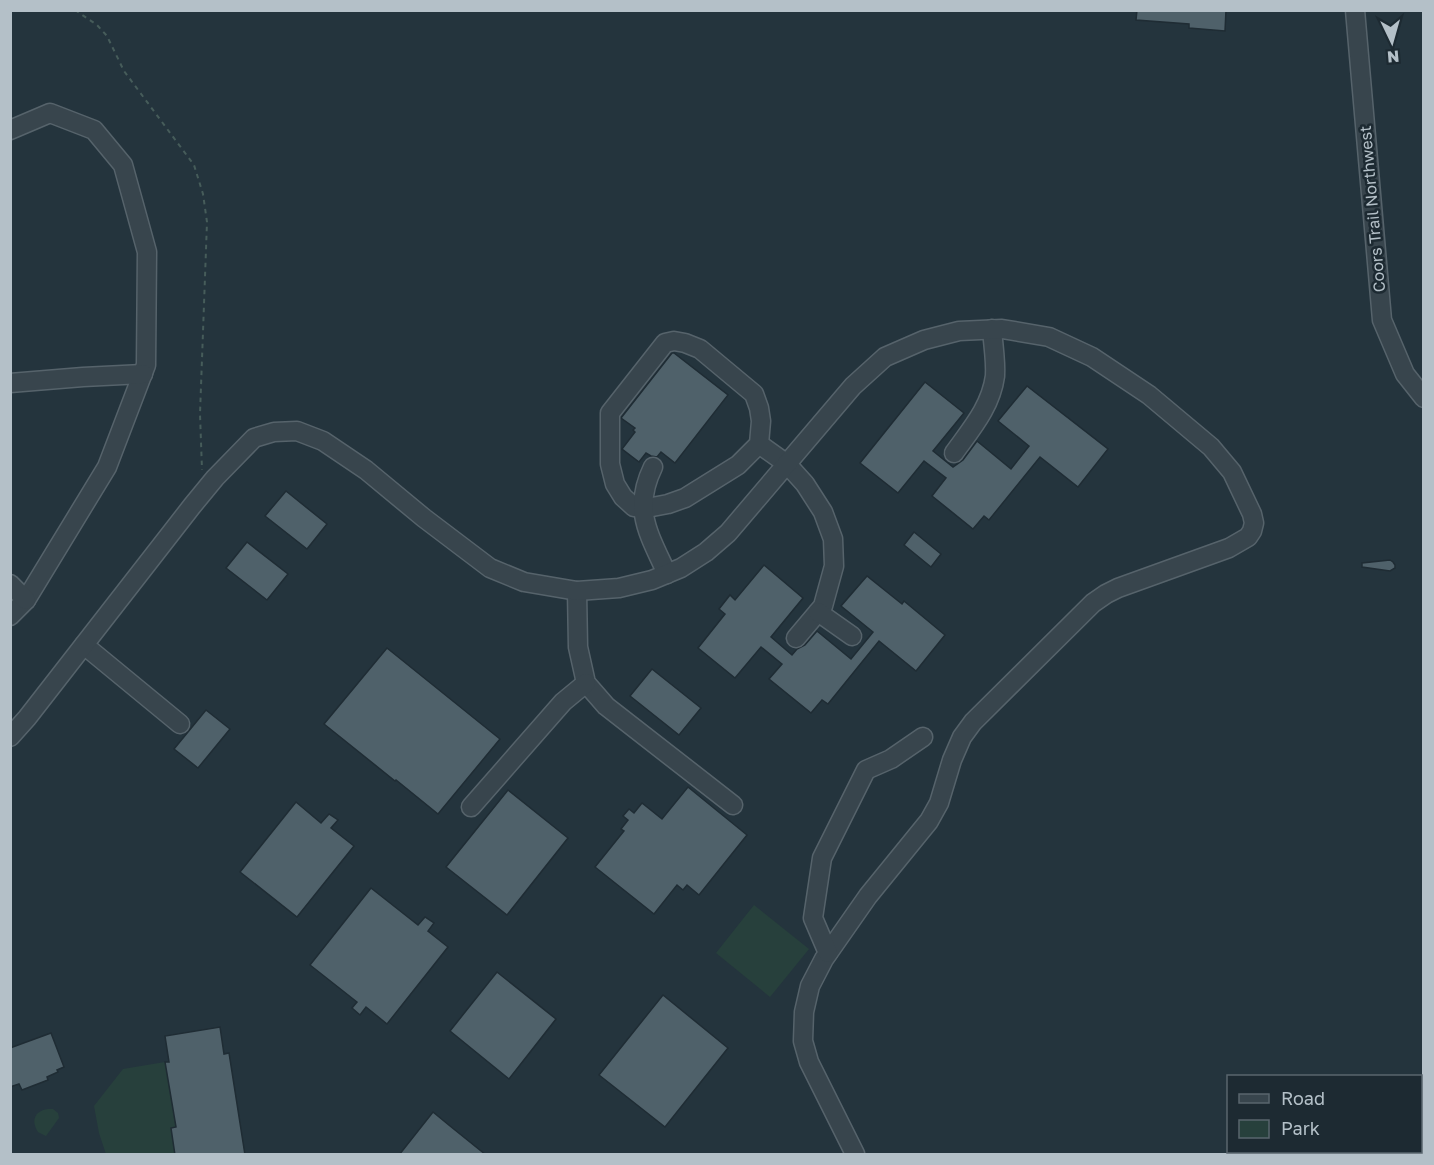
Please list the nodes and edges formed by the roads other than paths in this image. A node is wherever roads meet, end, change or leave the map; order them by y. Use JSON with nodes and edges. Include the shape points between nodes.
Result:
{"nodes":[{"id":1,"x":1355,"y":10,"type":"edge"},
{"id":2,"x":10,"y":130,"type":"edge"},
{"id":3,"x":993,"y":329,"type":"junction"},
{"id":4,"x":143,"y":374,"type":"junction"},
{"id":5,"x":10,"y":383,"type":"edge"},
{"id":6,"x":1424,"y":398,"type":"edge"},
{"id":7,"x":759,"y":444,"type":"junction"},
{"id":8,"x":954,"y":453,"type":"dead end"},
{"id":9,"x":787,"y":464,"type":"junction"},
{"id":10,"x":653,"y":467,"type":"dead end"},
{"id":11,"x":643,"y":508,"type":"junction"},
{"id":12,"x":667,"y":574,"type":"junction"},
{"id":13,"x":10,"y":584,"type":"edge"},
{"id":14,"x":577,"y":591,"type":"junction"},
{"id":15,"x":26,"y":600,"type":"junction"},
{"id":16,"x":818,"y":612,"type":"junction"},
{"id":17,"x":10,"y":616,"type":"edge"},
{"id":18,"x":852,"y":636,"type":"dead end"},
{"id":19,"x":796,"y":638,"type":"dead end"},
{"id":20,"x":84,"y":645,"type":"junction"},
{"id":21,"x":586,"y":683,"type":"junction"},
{"id":22,"x":180,"y":724,"type":"dead end"},
{"id":23,"x":10,"y":737,"type":"edge"},
{"id":24,"x":923,"y":737,"type":"dead end"},
{"id":25,"x":733,"y":805,"type":"dead end"},
{"id":26,"x":471,"y":807,"type":"dead end"},
{"id":27,"x":828,"y":953,"type":"junction"},
{"id":28,"x":855,"y":1155,"type":"edge"}],
"edges":[{"from":1,"to":6,"type":"street","name":"Coors Trail Northwest","via":[[1382,320],[1406,374]]},
{"from":2,"to":4,"type":"street","via":[[50,113],[94,130],[123,165],[147,252]]},
{"from":3,"to":8,"type":"street","via":[[992,391],[985,410]]},
{"from":3,"to":9,"type":"street","via":[[959,331],[924,340],[885,357],[853,386]]},
{"from":3,"to":27,"type":"street","via":[[1049,337],[1092,357],[1149,395],[1211,447],[1232,472],[1252,514],[1252,531],[1229,548],[1118,588],[1092,603],[962,737],[929,821]]},
{"from":4,"to":5,"type":"street"},
{"from":4,"to":15,"type":"street","via":[[107,467]]},
{"from":7,"to":9,"type":"street"},
{"from":7,"to":11,"type":"street","via":[[738,465],[685,498]]},
{"from":7,"to":11,"type":"street","via":[[761,421],[753,394],[700,349],[674,341],[665,344],[610,413],[610,464],[615,484],[634,507]]},
{"from":9,"to":12,"type":"street","via":[[728,532],[706,552]]},
{"from":9,"to":16,"type":"street","via":[[823,512],[833,539],[834,566]]},
{"from":10,"to":11,"type":"street"},
{"from":11,"to":12,"type":"street","via":[[645,523]]},
{"from":12,"to":14,"type":"street","via":[[619,588]]},
{"from":13,"to":15,"type":"street"},
{"from":14,"to":20,"type":"street","via":[[524,582],[490,568],[366,470],[322,441],[297,431],[274,432],[255,438],[215,478]]},
{"from":14,"to":21,"type":"street","via":[[578,647]]},
{"from":15,"to":17,"type":"street"},
{"from":16,"to":18,"type":"street"},
{"from":16,"to":19,"type":"street"},
{"from":20,"to":22,"type":"street"},
{"from":20,"to":23,"type":"street"},
{"from":21,"to":25,"type":"street","via":[[606,706]]},
{"from":21,"to":26,"type":"street","via":[[562,702]]},
{"from":24,"to":27,"type":"street","via":[[891,759],[866,770],[822,858],[813,918]]},
{"from":27,"to":28,"type":"street","via":[[810,986],[803,1041],[809,1062]]}]}
